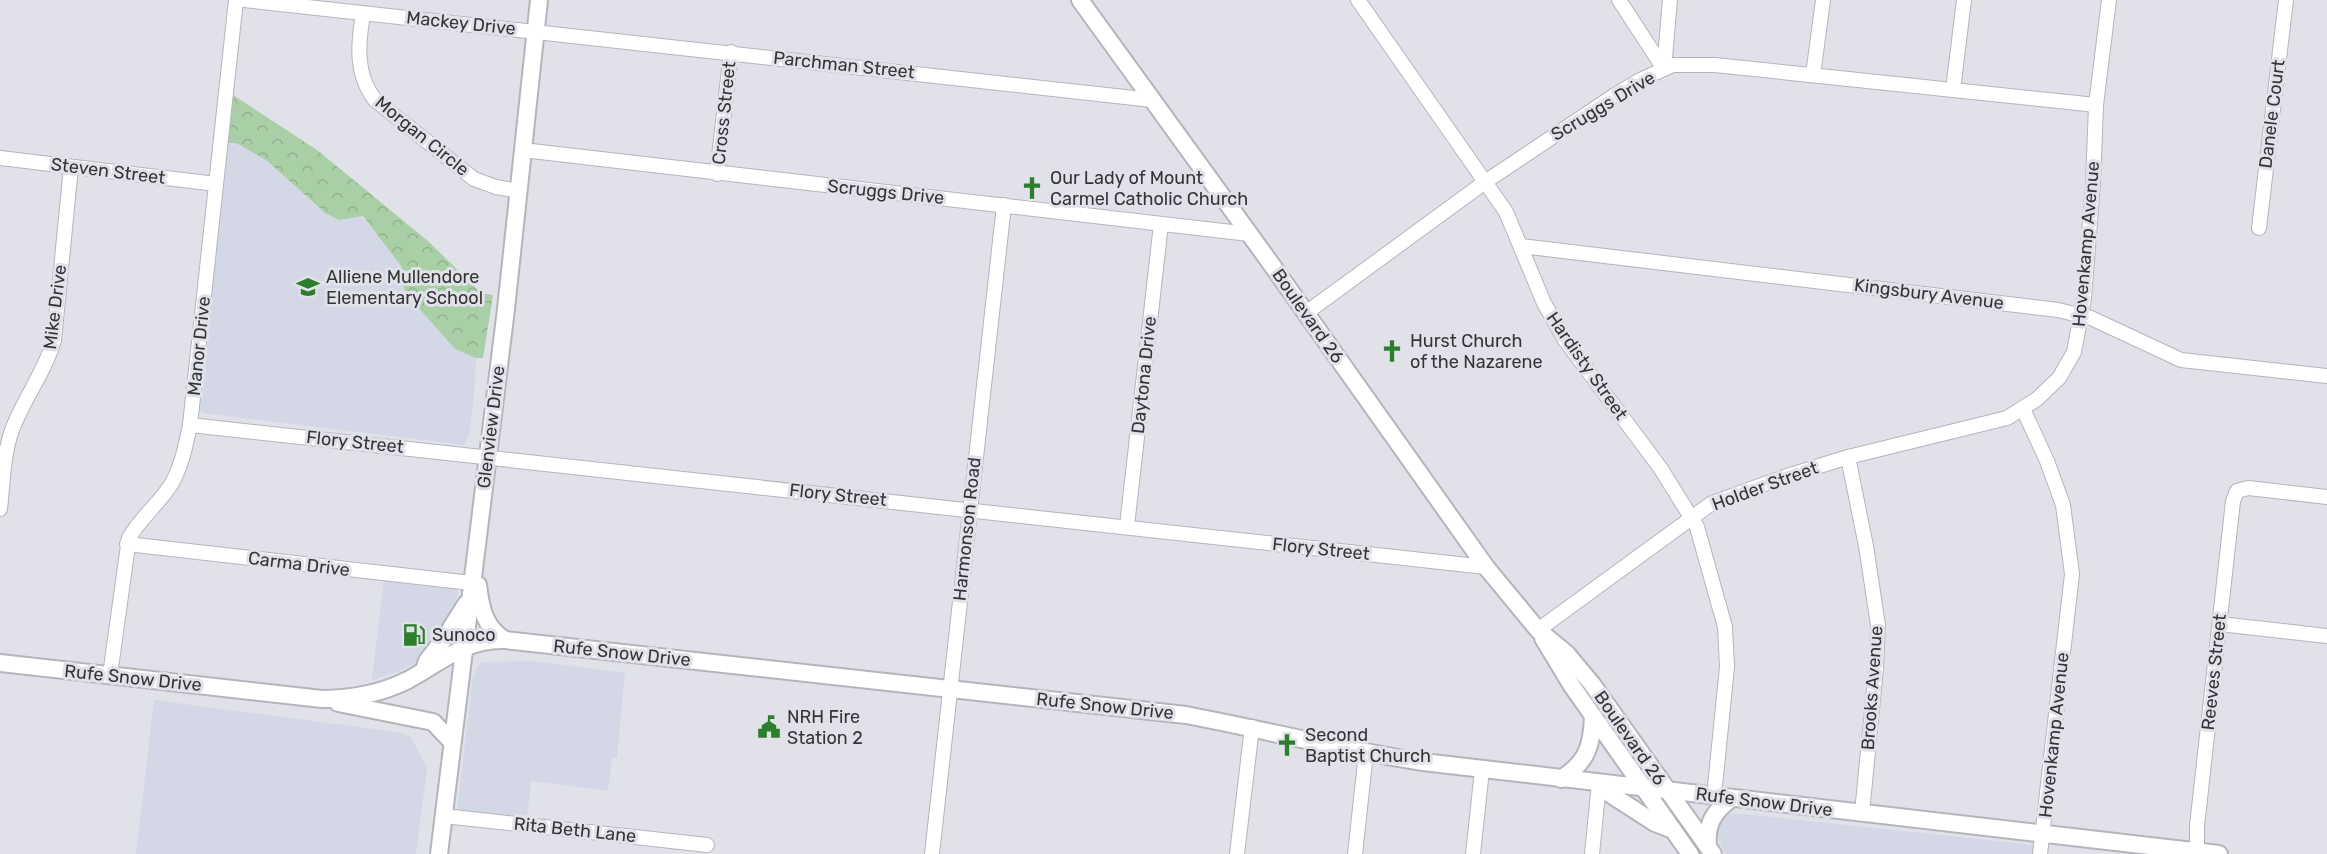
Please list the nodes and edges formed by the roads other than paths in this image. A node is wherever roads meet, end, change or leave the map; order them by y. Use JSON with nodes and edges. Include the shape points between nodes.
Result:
{"nodes":[{"id":1,"x":236,"y":0,"type":"edge"},
{"id":2,"x":244,"y":0,"type":"edge"},
{"id":3,"x":539,"y":0,"type":"edge"},
{"id":4,"x":1080,"y":0,"type":"edge"},
{"id":5,"x":1358,"y":0,"type":"edge"},
{"id":6,"x":1619,"y":0,"type":"edge"},
{"id":7,"x":1670,"y":0,"type":"edge"},
{"id":8,"x":1823,"y":0,"type":"edge"},
{"id":9,"x":1964,"y":0,"type":"edge"},
{"id":10,"x":2109,"y":0,"type":"edge"},
{"id":11,"x":2286,"y":0,"type":"edge"},
{"id":12,"x":363,"y":14,"type":"junction"},
{"id":13,"x":536,"y":30,"type":"junction"},
{"id":14,"x":730,"y":52,"type":"junction"},
{"id":15,"x":1664,"y":69,"type":"junction"},
{"id":16,"x":1813,"y":75,"type":"junction"},
{"id":17,"x":1953,"y":90,"type":"junction"},
{"id":18,"x":1152,"y":100,"type":"junction"},
{"id":19,"x":2096,"y":105,"type":"junction"},
{"id":20,"x":523,"y":150,"type":"junction"},
{"id":21,"x":0,"y":158,"type":"edge"},
{"id":22,"x":71,"y":167,"type":"junction"},
{"id":23,"x":717,"y":174,"type":"junction"},
{"id":24,"x":1485,"y":182,"type":"junction"},
{"id":25,"x":216,"y":184,"type":"junction"},
{"id":26,"x":519,"y":191,"type":"junction"},
{"id":27,"x":1004,"y":205,"type":"junction"},
{"id":28,"x":1161,"y":224,"type":"junction"},
{"id":29,"x":2259,"y":228,"type":"dead end"},
{"id":30,"x":1249,"y":234,"type":"junction"},
{"id":31,"x":1521,"y":246,"type":"junction"},
{"id":32,"x":1306,"y":313,"type":"junction"},
{"id":33,"x":2081,"y":315,"type":"junction"},
{"id":34,"x":2327,"y":376,"type":"edge"},
{"id":35,"x":2023,"y":409,"type":"junction"},
{"id":36,"x":190,"y":425,"type":"junction"},
{"id":37,"x":487,"y":456,"type":"junction"},
{"id":38,"x":1848,"y":457,"type":"junction"},
{"id":39,"x":2327,"y":497,"type":"edge"},
{"id":40,"x":0,"y":509,"type":"edge"},
{"id":41,"x":969,"y":509,"type":"junction"},
{"id":42,"x":1690,"y":517,"type":"junction"},
{"id":43,"x":1127,"y":526,"type":"junction"},
{"id":44,"x":127,"y":544,"type":"junction"},
{"id":45,"x":474,"y":558,"type":"junction"},
{"id":46,"x":1486,"y":567,"type":"junction"},
{"id":47,"x":470,"y":591,"type":"junction"},
{"id":48,"x":2220,"y":624,"type":"junction"},
{"id":49,"x":1538,"y":630,"type":"junction"},
{"id":50,"x":2327,"y":636,"type":"edge"},
{"id":51,"x":505,"y":640,"type":"junction"},
{"id":52,"x":464,"y":647,"type":"junction"},
{"id":53,"x":0,"y":663,"type":"edge"},
{"id":54,"x":424,"y":670,"type":"junction"},
{"id":55,"x":110,"y":675,"type":"junction"},
{"id":56,"x":950,"y":689,"type":"junction"},
{"id":57,"x":322,"y":699,"type":"junction"},
{"id":58,"x":1593,"y":716,"type":"junction"},
{"id":59,"x":1252,"y":727,"type":"junction"},
{"id":60,"x":452,"y":742,"type":"junction"},
{"id":61,"x":1366,"y":753,"type":"junction"},
{"id":62,"x":1482,"y":770,"type":"junction"},
{"id":63,"x":1561,"y":779,"type":"junction"},
{"id":64,"x":1602,"y":783,"type":"junction"},
{"id":65,"x":1646,"y":788,"type":"junction"},
{"id":66,"x":1666,"y":791,"type":"junction"},
{"id":67,"x":1714,"y":796,"type":"junction"},
{"id":68,"x":1732,"y":798,"type":"junction"},
{"id":69,"x":1862,"y":813,"type":"junction"},
{"id":70,"x":444,"y":816,"type":"junction"},
{"id":71,"x":1673,"y":830,"type":"junction"},
{"id":72,"x":2043,"y":834,"type":"junction"},
{"id":73,"x":707,"y":845,"type":"dead end"},
{"id":74,"x":1711,"y":851,"type":"edge"},
{"id":75,"x":2197,"y":853,"type":"edge"},
{"id":76,"x":439,"y":854,"type":"edge"},
{"id":77,"x":933,"y":854,"type":"edge"},
{"id":78,"x":1237,"y":854,"type":"edge"},
{"id":79,"x":1355,"y":854,"type":"edge"},
{"id":80,"x":1473,"y":854,"type":"edge"},
{"id":81,"x":1592,"y":854,"type":"edge"},
{"id":82,"x":1690,"y":854,"type":"edge"},
{"id":83,"x":2040,"y":854,"type":"edge"},
{"id":84,"x":2219,"y":854,"type":"edge"}],
"edges":[{"from":1,"to":25,"type":"street","name":"Manor Drive"},
{"from":2,"to":12,"type":"street","name":"Mackey Drive"},
{"from":3,"to":13,"type":"main road","name":"Glenview Drive"},
{"from":4,"to":18,"type":"main road","name":"Boulevard 26"},
{"from":5,"to":24,"type":"street","name":"Hardisty Street"},
{"from":6,"to":15,"type":"street"},
{"from":7,"to":15,"type":"street"},
{"from":8,"to":16,"type":"street"},
{"from":9,"to":17,"type":"street"},
{"from":10,"to":19,"type":"street","name":"Hovenkamp Avenue"},
{"from":11,"to":29,"type":"street","name":"Danele Court"},
{"from":12,"to":13,"type":"street","name":"Mackey Drive"},
{"from":12,"to":26,"type":"street","name":"Morgan Circle","via":[[359,62],[375,100],[474,179]]},
{"from":13,"to":14,"type":"street","name":"Parchman Street"},
{"from":13,"to":20,"type":"main road","name":"Glenview Drive"},
{"from":14,"to":18,"type":"street","name":"Parchman Street"},
{"from":14,"to":23,"type":"street","name":"Cross Street"},
{"from":15,"to":16,"type":"street","name":"Scruggs Drive","via":[[1715,65]]},
{"from":15,"to":24,"type":"street","name":"Scruggs Drive","via":[[1615,95]]},
{"from":16,"to":17,"type":"street","name":"Scruggs Drive"},
{"from":17,"to":19,"type":"street","name":"Scruggs Drive"},
{"from":18,"to":30,"type":"main road","name":"Boulevard 26"},
{"from":19,"to":33,"type":"street","name":"Hovenkamp Avenue"},
{"from":20,"to":23,"type":"street","name":"Scruggs Drive"},
{"from":20,"to":26,"type":"main road","name":"Glenview Drive"},
{"from":21,"to":22,"type":"street","name":"Steven Street"},
{"from":22,"to":25,"type":"street","name":"Steven Street"},
{"from":22,"to":40,"type":"street","name":"Mike Drive","via":[[54,340],[7,447]]},
{"from":23,"to":27,"type":"street","name":"Scruggs Drive"},
{"from":24,"to":31,"type":"street","name":"Hardisty Street","via":[[1506,212]]},
{"from":24,"to":32,"type":"street","name":"Scruggs Drive"},
{"from":25,"to":36,"type":"street","name":"Manor Drive"},
{"from":26,"to":37,"type":"main road","name":"Glenview Drive"},
{"from":27,"to":28,"type":"street","name":"Scruggs Drive"},
{"from":27,"to":41,"type":"street","name":"Harmonson Road"},
{"from":28,"to":30,"type":"street","name":"Scruggs Drive"},
{"from":28,"to":43,"type":"street","name":"Daytona Drive"},
{"from":30,"to":32,"type":"main road","name":"Boulevard 26"},
{"from":31,"to":33,"type":"street","name":"Kingsbury Avenue"},
{"from":31,"to":42,"type":"street","name":"Hardisty Street","via":[[1544,303],[1565,340],[1661,469]]},
{"from":32,"to":46,"type":"main road","name":"Boulevard 26"},
{"from":33,"to":34,"type":"street","name":"Kingsbury Avenue","via":[[2181,360]]},
{"from":33,"to":35,"type":"street","name":"Hovenkamp Avenue","via":[[2068,364],[2059,378]]},
{"from":35,"to":38,"type":"street","name":"Holder Street","via":[[2007,418]]},
{"from":35,"to":72,"type":"street","name":"Hovenkamp Avenue","via":[[2063,505],[2072,574]]},
{"from":36,"to":37,"type":"street","name":"Flory Street"},
{"from":36,"to":44,"type":"street","name":"Manor Drive","via":[[173,481]]},
{"from":37,"to":41,"type":"street","name":"Flory Street"},
{"from":37,"to":45,"type":"main road","name":"Glenview Drive"},
{"from":38,"to":42,"type":"street","name":"Holder Street","via":[[1712,503]]},
{"from":38,"to":69,"type":"street","name":"Brooks Avenue","via":[[1878,625]]},
{"from":39,"to":48,"type":"street","name":"Reeves Street","via":[[2248,488],[2237,491]]},
{"from":41,"to":43,"type":"street","name":"Flory Street"},
{"from":41,"to":56,"type":"street","name":"Harmonson Road"},
{"from":42,"to":49,"type":"street","name":"Holder Street"},
{"from":42,"to":67,"type":"street","name":"Hardisty Street","via":[[1697,527],[1725,627],[1727,667]]},
{"from":43,"to":46,"type":"street","name":"Flory Street"},
{"from":44,"to":47,"type":"street","name":"Carma Drive"},
{"from":44,"to":55,"type":"street","name":"Manor Drive"},
{"from":45,"to":47,"type":"main road","name":"Glenview Drive"},
{"from":45,"to":51,"type":"main road","via":[[484,616],[490,628]]},
{"from":46,"to":49,"type":"main road","name":"Boulevard 26"},
{"from":47,"to":52,"type":"main road","name":"Glenview Drive"},
{"from":47,"to":54,"type":"main road"},
{"from":48,"to":50,"type":"street"},
{"from":48,"to":75,"type":"street","name":"Reeves Street"},
{"from":49,"to":58,"type":"main road","name":"Boulevard 26"},
{"from":49,"to":66,"type":"main road","name":"Boulevard 26","via":[[1567,654],[1592,684]]},
{"from":51,"to":52,"type":"main road","name":"Rufe Snow Drive"},
{"from":51,"to":56,"type":"main road","name":"Rufe Snow Drive"},
{"from":52,"to":54,"type":"main road","name":"Rufe Snow Drive"},
{"from":52,"to":60,"type":"main road","name":"Glenview Drive"},
{"from":53,"to":55,"type":"main road","name":"Rufe Snow Drive"},
{"from":54,"to":57,"type":"main road","name":"Rufe Snow Drive","via":[[377,692],[350,699]]},
{"from":55,"to":57,"type":"main road","name":"Rufe Snow Drive"},
{"from":56,"to":59,"type":"main road","name":"Rufe Snow Drive","via":[[1186,715]]},
{"from":56,"to":77,"type":"street","name":"Harmonson Road"},
{"from":57,"to":60,"type":"main road","via":[[433,722]]},
{"from":58,"to":63,"type":"main road","via":[[1588,751]]},
{"from":58,"to":65,"type":"main road","name":"Boulevard 26"},
{"from":59,"to":61,"type":"main road","name":"Rufe Snow Drive"},
{"from":59,"to":78,"type":"street"},
{"from":60,"to":70,"type":"main road","name":"Glenview Drive"},
{"from":61,"to":62,"type":"main road","name":"Rufe Snow Drive"},
{"from":61,"to":79,"type":"street"},
{"from":62,"to":63,"type":"main road","name":"Rufe Snow Drive"},
{"from":62,"to":80,"type":"street"},
{"from":63,"to":64,"type":"main road","name":"Rufe Snow Drive"},
{"from":64,"to":65,"type":"main road","name":"Rufe Snow Drive"},
{"from":64,"to":71,"type":"main road","via":[[1610,794],[1655,824]]},
{"from":64,"to":81,"type":"street"},
{"from":65,"to":66,"type":"main road","name":"Rufe Snow Drive"},
{"from":65,"to":71,"type":"main road","name":"Boulevard 26"},
{"from":66,"to":67,"type":"main road","name":"Rufe Snow Drive"},
{"from":66,"to":74,"type":"main road","name":"Boulevard 26"},
{"from":67,"to":68,"type":"main road","name":"Rufe Snow Drive"},
{"from":68,"to":69,"type":"main road","name":"Rufe Snow Drive"},
{"from":68,"to":74,"type":"main road","via":[[1710,820]]},
{"from":69,"to":72,"type":"main road","name":"Rufe Snow Drive"},
{"from":70,"to":73,"type":"street","name":"Rita Beth Lane"},
{"from":70,"to":76,"type":"main road","name":"Glenview Drive"},
{"from":71,"to":82,"type":"main road","name":"Boulevard 26"},
{"from":72,"to":75,"type":"main road","name":"Rufe Snow Drive"},
{"from":72,"to":83,"type":"street","name":"Hovenkamp Avenue"},
{"from":75,"to":84,"type":"main road","name":"Rufe Snow Drive"}]}
